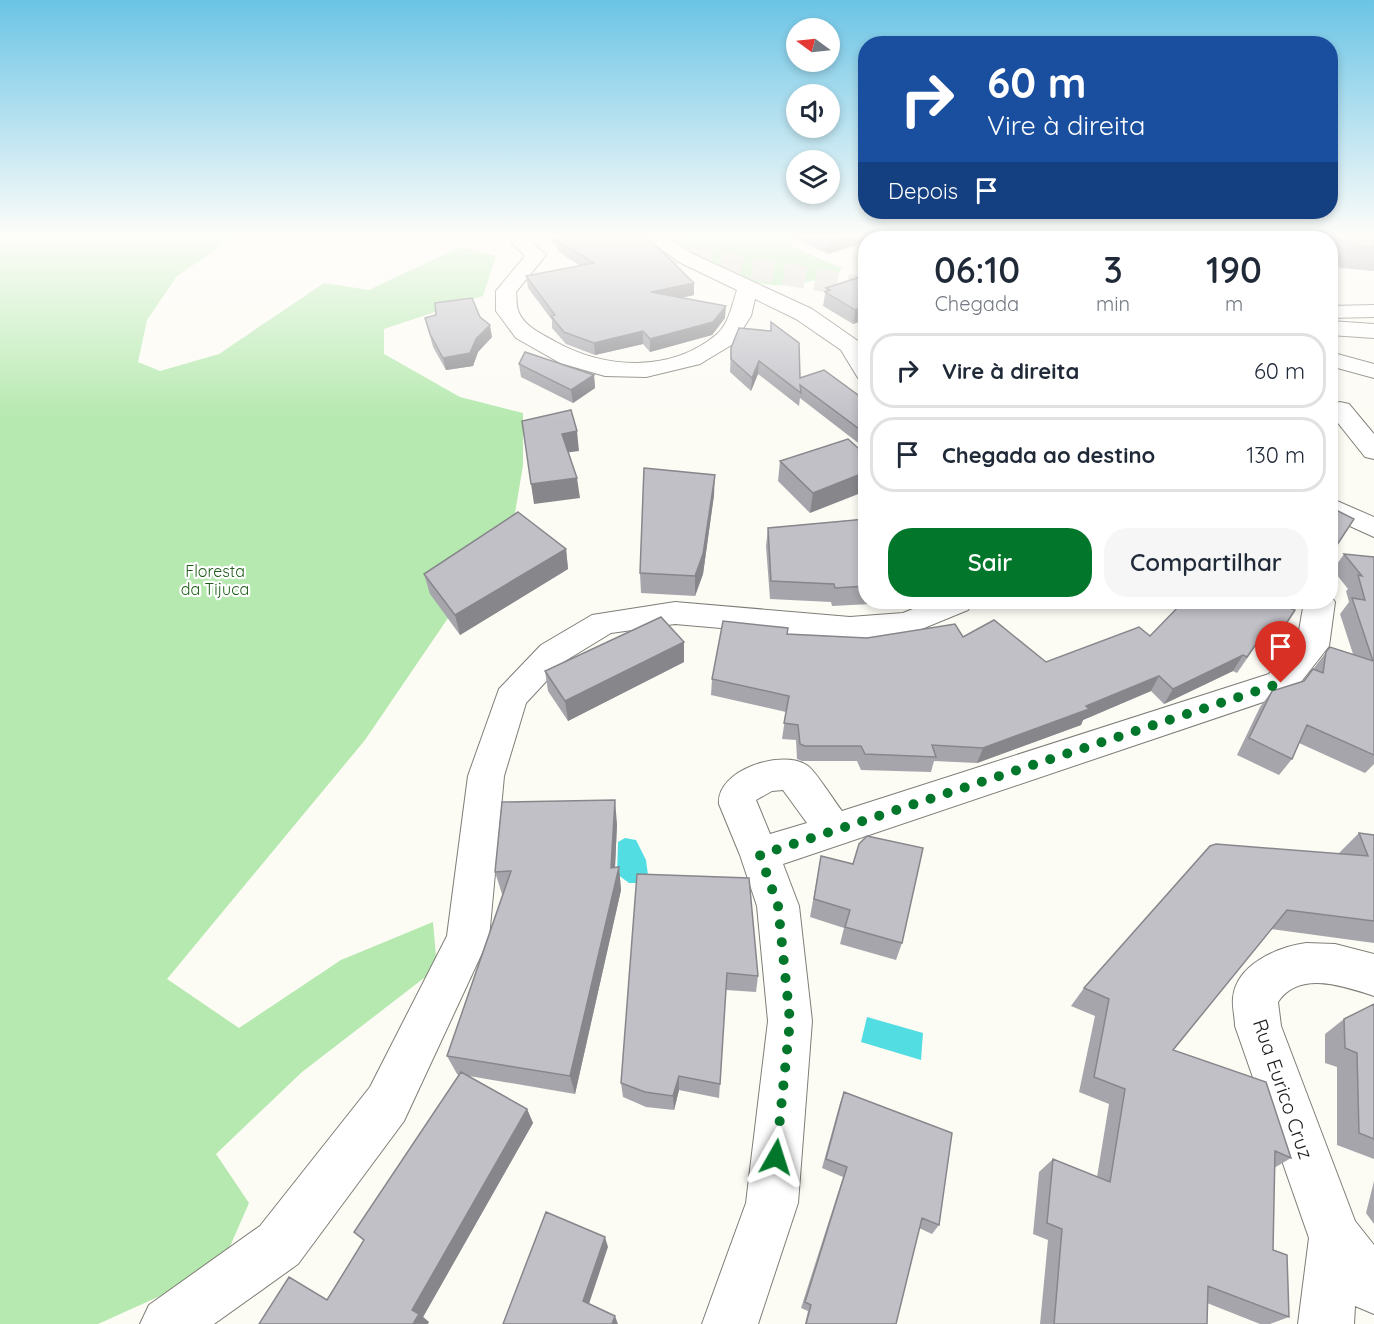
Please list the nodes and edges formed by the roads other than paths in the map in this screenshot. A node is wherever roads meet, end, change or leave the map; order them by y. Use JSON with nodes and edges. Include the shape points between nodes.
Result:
{"nodes":[{"id":1,"x":506,"y":298,"type":"edge"},
{"id":2,"x":745,"y":298,"type":"edge"},
{"id":3,"x":770,"y":298,"type":"edge"},
{"id":4,"x":1338,"y":317,"type":"edge"},
{"id":5,"x":1338,"y":329,"type":"edge"},
{"id":6,"x":1373,"y":338,"type":"edge"},
{"id":7,"x":1338,"y":346,"type":"edge"},
{"id":8,"x":858,"y":347,"type":"edge"},
{"id":9,"x":1340,"y":362,"type":"edge"},
{"id":10,"x":1340,"y":409,"type":"dead end"},
{"id":11,"x":1374,"y":451,"type":"edge"},
{"id":12,"x":1338,"y":510,"type":"edge"},
{"id":13,"x":1374,"y":528,"type":"edge"},
{"id":14,"x":941,"y":609,"type":"edge"},
{"id":15,"x":1318,"y":609,"type":"edge"},
{"id":16,"x":834,"y":831,"type":"junction"},
{"id":17,"x":760,"y":855,"type":"junction"},
{"id":18,"x":1374,"y":975,"type":"edge"},
{"id":19,"x":1335,"y":1238,"type":"junction"},
{"id":20,"x":1374,"y":1287,"type":"edge"},
{"id":21,"x":168,"y":1324,"type":"edge"},
{"id":22,"x":730,"y":1324,"type":"edge"},
{"id":23,"x":1326,"y":1324,"type":"edge"}],
"edges":[{"from":1,"to":2,"type":"main road","via":[[507,311],[524,333],[568,358],[604,369],[646,370],[692,359],[725,339],[740,316]]},
{"from":3,"to":8,"type":"main road"},
{"from":4,"to":6,"type":"main road"},
{"from":5,"to":6,"type":"main road"},
{"from":6,"to":7,"type":"main road"},
{"from":6,"to":9,"type":"main road"},
{"from":10,"to":11,"type":"main road"},
{"from":12,"to":13,"type":"main road"},
{"from":14,"to":21,"type":"main road","via":[[907,624],[850,628],[675,613],[603,623],[553,653],[511,698],[486,776],[468,938],[387,1104],[279,1245]]},
{"from":15,"to":16,"type":"main road","via":[[1313,646],[1281,683]]},
{"from":16,"to":17,"type":"main road"},
{"from":16,"to":17,"type":"main road","via":[[795,777],[780,774],[743,788],[737,795]]},
{"from":17,"to":22,"type":"main road","via":[[778,906],[790,1021],[772,1203]]},
{"from":18,"to":19,"type":"main road","name":"Rua Eurico Cruz","via":[[1316,962],[1290,965],[1270,977],[1255,997],[1258,1026]]},
{"from":19,"to":20,"type":"main road"},
{"from":19,"to":23,"type":"main road"}]}
